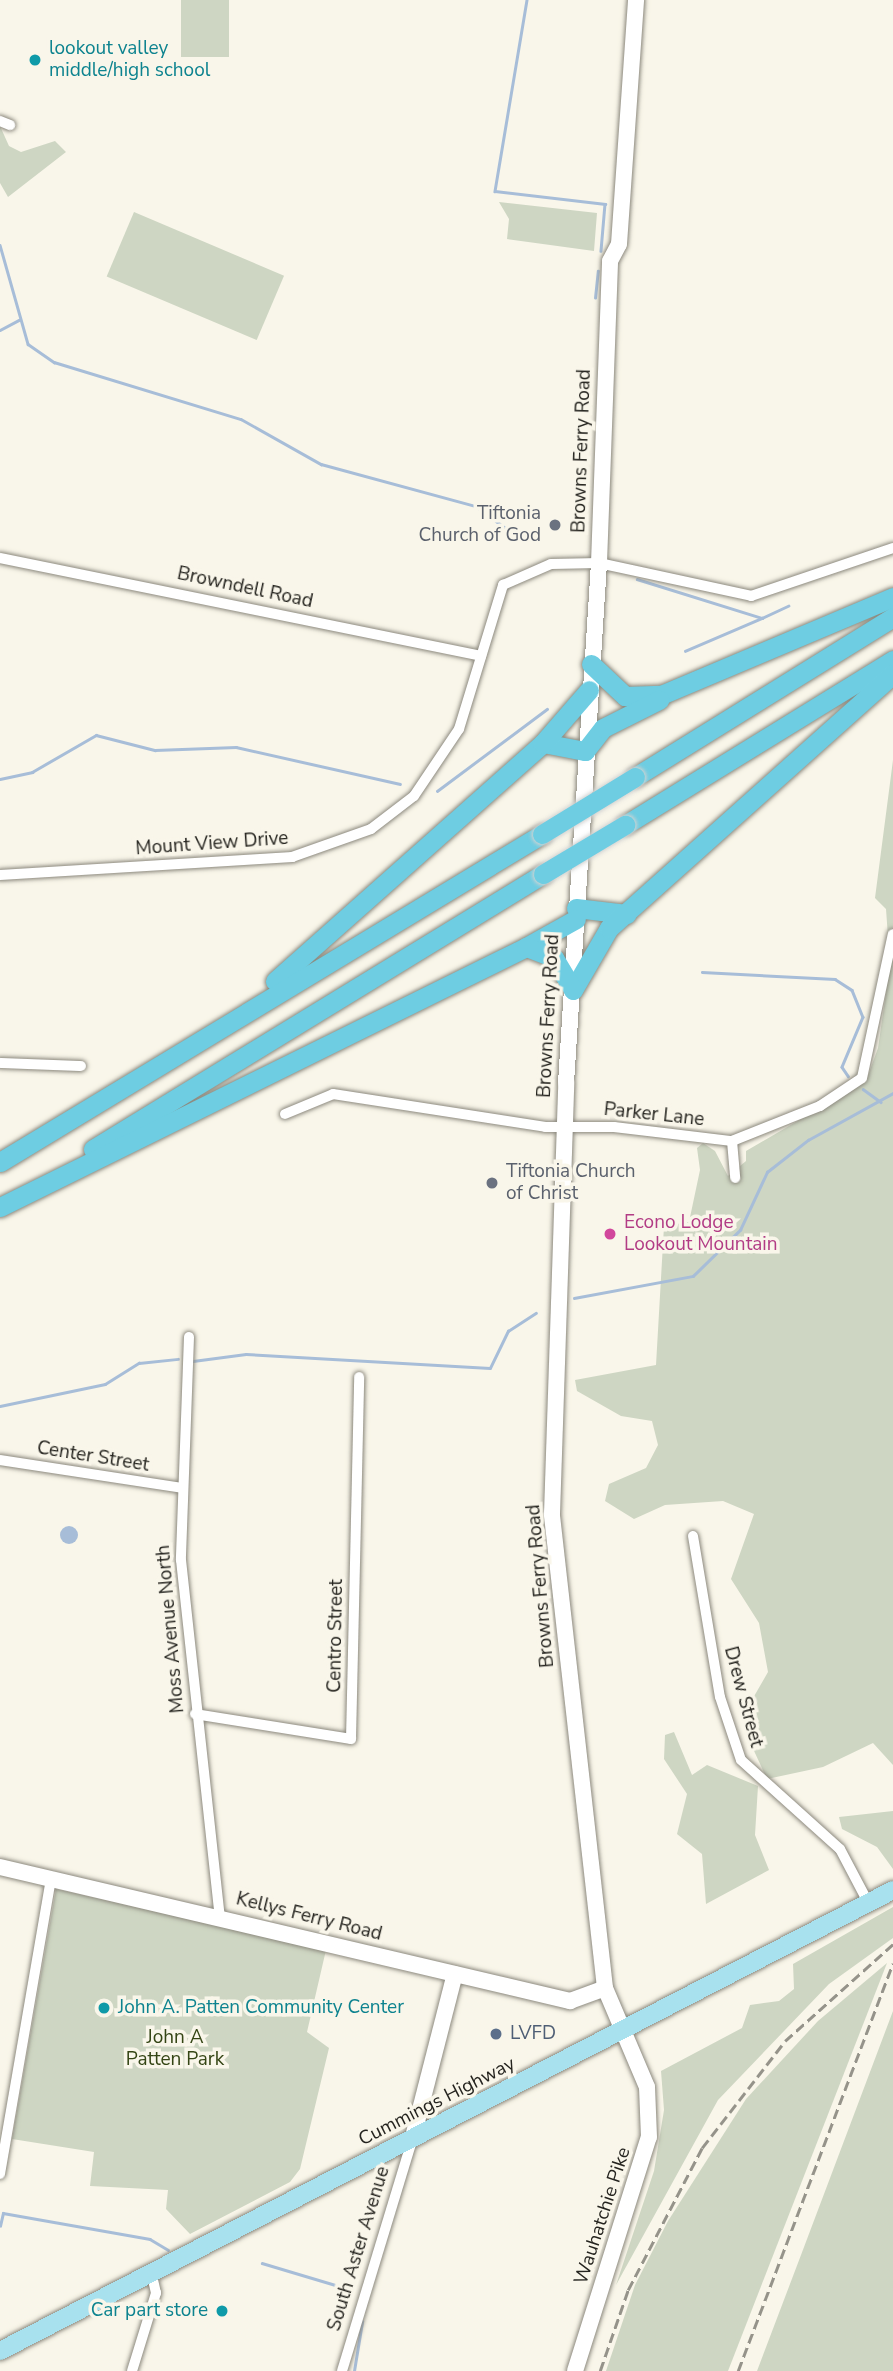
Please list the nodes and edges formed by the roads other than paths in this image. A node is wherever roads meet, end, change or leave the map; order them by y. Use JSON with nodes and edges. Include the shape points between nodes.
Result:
{"nodes":[{"id":1,"x":636,"y":0,"type":"edge"},
{"id":2,"x":893,"y":548,"type":"edge"},
{"id":3,"x":0,"y":558,"type":"edge"},
{"id":4,"x":599,"y":563,"type":"junction"},
{"id":5,"x":893,"y":597,"type":"edge"},
{"id":6,"x":893,"y":617,"type":"edge"},
{"id":7,"x":481,"y":656,"type":"junction"},
{"id":8,"x":893,"y":660,"type":"edge"},
{"id":9,"x":591,"y":664,"type":"junction"},
{"id":10,"x":893,"y":674,"type":"edge"},
{"id":11,"x":690,"y":685,"type":"junction"},
{"id":12,"x":589,"y":690,"type":"junction"},
{"id":13,"x":543,"y":743,"type":"junction"},
{"id":14,"x":585,"y":751,"type":"junction"},
{"id":15,"x":0,"y":875,"type":"edge"},
{"id":16,"x":576,"y":913,"type":"junction"},
{"id":17,"x":627,"y":914,"type":"junction"},
{"id":18,"x":893,"y":934,"type":"edge"},
{"id":19,"x":526,"y":947,"type":"junction"},
{"id":20,"x":573,"y":990,"type":"junction"},
{"id":21,"x":233,"y":1019,"type":"junction"},
{"id":22,"x":0,"y":1063,"type":"edge"},
{"id":23,"x":81,"y":1066,"type":"dead end"},
{"id":24,"x":285,"y":1114,"type":"dead end"},
{"id":25,"x":564,"y":1123,"type":"junction"},
{"id":26,"x":732,"y":1142,"type":"junction"},
{"id":27,"x":0,"y":1162,"type":"edge"},
{"id":28,"x":735,"y":1178,"type":"dead end"},
{"id":29,"x":0,"y":1206,"type":"edge"},
{"id":30,"x":189,"y":1338,"type":"dead end"},
{"id":31,"x":359,"y":1377,"type":"dead end"},
{"id":32,"x":0,"y":1460,"type":"edge"},
{"id":33,"x":181,"y":1489,"type":"junction"},
{"id":34,"x":693,"y":1536,"type":"dead end"},
{"id":35,"x":195,"y":1714,"type":"junction"},
{"id":36,"x":0,"y":1867,"type":"edge"},
{"id":37,"x":51,"y":1880,"type":"junction"},
{"id":38,"x":893,"y":1890,"type":"edge"},
{"id":39,"x":868,"y":1902,"type":"junction"},
{"id":40,"x":220,"y":1917,"type":"junction"},
{"id":41,"x":455,"y":1974,"type":"junction"},
{"id":42,"x":605,"y":1988,"type":"junction"},
{"id":43,"x":625,"y":2031,"type":"junction"},
{"id":44,"x":413,"y":2137,"type":"junction"},
{"id":45,"x":0,"y":2175,"type":"edge"},
{"id":46,"x":152,"y":2275,"type":"junction"},
{"id":47,"x":0,"y":2351,"type":"edge"},
{"id":48,"x":132,"y":2371,"type":"edge"},
{"id":49,"x":342,"y":2371,"type":"edge"},
{"id":50,"x":575,"y":2371,"type":"edge"}],
"edges":[{"from":1,"to":4,"type":"street","name":"Browns Ferry Road","via":[[619,244],[610,261]]},
{"from":2,"to":4,"type":"street","name":"Mount View Drive","via":[[751,596]]},
{"from":3,"to":7,"type":"street","name":"Browndell Road"},
{"from":4,"to":7,"type":"street","name":"Mount View Drive","via":[[551,564],[503,585]]},
{"from":4,"to":9,"type":"street","name":"Browns Ferry Road"},
{"from":5,"to":11,"type":"highway"},
{"from":6,"to":21,"type":"highway","bridge":true},
{"from":7,"to":15,"type":"street","name":"Mount View Drive","via":[[458,729],[414,796],[348,840],[282,858]]},
{"from":8,"to":29,"type":"highway","bridge":true},
{"from":9,"to":11,"type":"highway","via":[[625,696]]},
{"from":9,"to":12,"type":"street","name":"Browns Ferry Road"},
{"from":10,"to":17,"type":"highway"},
{"from":11,"to":14,"type":"highway","via":[[603,728]]},
{"from":12,"to":13,"type":"highway"},
{"from":12,"to":14,"type":"street","name":"Browns Ferry Road"},
{"from":13,"to":14,"type":"highway"},
{"from":13,"to":21,"type":"highway"},
{"from":14,"to":16,"type":"street","name":"Browns Ferry Road"},
{"from":16,"to":17,"type":"highway"},
{"from":16,"to":19,"type":"highway"},
{"from":16,"to":20,"type":"street","name":"Browns Ferry Road"},
{"from":17,"to":20,"type":"highway","via":[[609,928]]},
{"from":18,"to":26,"type":"street","name":"Parker Lane","via":[[862,1078],[820,1106]]},
{"from":19,"to":20,"type":"highway","via":[[554,958]]},
{"from":19,"to":29,"type":"highway"},
{"from":20,"to":25,"type":"street","name":"Browns Ferry Road"},
{"from":21,"to":27,"type":"highway"},
{"from":22,"to":23,"type":"street"},
{"from":24,"to":25,"type":"street","name":"Parker Lane","via":[[333,1094],[545,1127]]},
{"from":25,"to":26,"type":"street","name":"Parker Lane"},
{"from":25,"to":42,"type":"street","name":"Browns Ferry Road","via":[[552,1514]]},
{"from":26,"to":28,"type":"street"},
{"from":30,"to":33,"type":"street","name":"Moss Avenue North"},
{"from":31,"to":35,"type":"street","name":"Centro Street","via":[[351,1739]]},
{"from":32,"to":33,"type":"street","name":"Center Street"},
{"from":33,"to":35,"type":"street","name":"Moss Avenue North","via":[[181,1560]]},
{"from":34,"to":39,"type":"street","name":"Drew Street","via":[[720,1697],[741,1760],[834,1841]]},
{"from":35,"to":40,"type":"street","name":"Moss Avenue North"},
{"from":36,"to":37,"type":"street","name":"Kellys Ferry Road"},
{"from":37,"to":40,"type":"street","name":"Kellys Ferry Road"},
{"from":37,"to":45,"type":"street"},
{"from":38,"to":39,"type":"main road","name":"Cummings Highway"},
{"from":39,"to":43,"type":"main road","name":"Cummings Highway"},
{"from":40,"to":41,"type":"street","name":"Kellys Ferry Road"},
{"from":41,"to":42,"type":"street","name":"Kellys Ferry Road","via":[[570,2001]]},
{"from":41,"to":44,"type":"street"},
{"from":42,"to":43,"type":"street","name":"Browns Ferry Road"},
{"from":43,"to":44,"type":"main road","name":"Cummings Highway"},
{"from":43,"to":50,"type":"street","name":"Wauhatchie Pike","via":[[647,2087],[649,2137]]},
{"from":44,"to":46,"type":"main road","name":"Cummings Highway"},
{"from":44,"to":49,"type":"street","name":"South Aster Avenue"},
{"from":46,"to":47,"type":"main road","name":"Cummings Highway"},
{"from":46,"to":48,"type":"street","via":[[156,2293]]}]}
